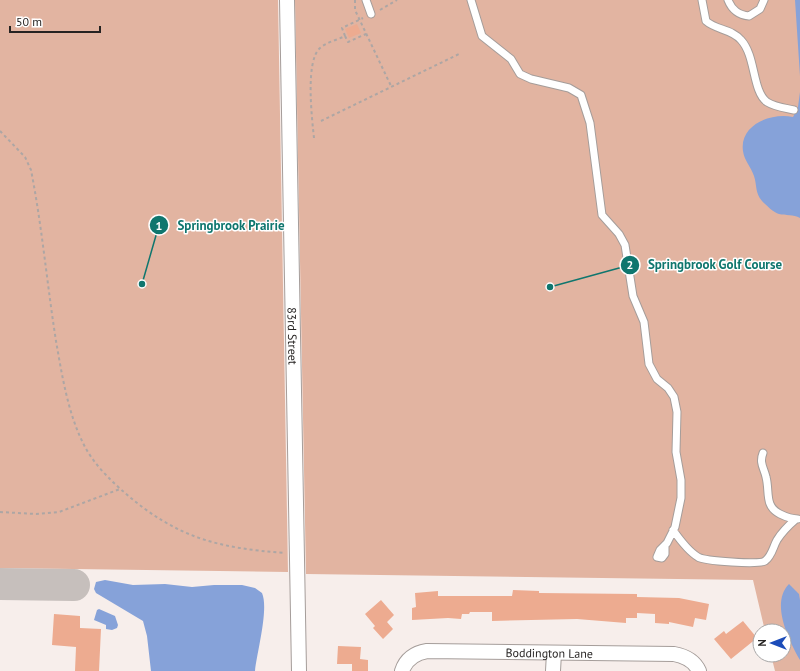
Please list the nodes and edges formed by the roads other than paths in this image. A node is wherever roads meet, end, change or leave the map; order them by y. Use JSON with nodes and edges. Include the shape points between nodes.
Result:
{"nodes":[{"id":1,"x":287,"y":0,"type":"edge"},
{"id":2,"x":366,"y":0,"type":"edge"},
{"id":3,"x":471,"y":0,"type":"edge"},
{"id":4,"x":702,"y":0,"type":"edge"},
{"id":5,"x":728,"y":0,"type":"edge"},
{"id":6,"x":764,"y":0,"type":"edge"},
{"id":7,"x":371,"y":14,"type":"road end"},
{"id":8,"x":794,"y":110,"type":"dead end"},
{"id":9,"x":763,"y":453,"type":"dead end"},
{"id":10,"x":798,"y":519,"type":"edge"},
{"id":11,"x":673,"y":530,"type":"junction"},
{"id":12,"x":665,"y":545,"type":"dead end"},
{"id":13,"x":554,"y":653,"type":"junction"},
{"id":14,"x":299,"y":671,"type":"edge"},
{"id":15,"x":402,"y":671,"type":"edge"},
{"id":16,"x":553,"y":671,"type":"edge"},
{"id":17,"x":699,"y":671,"type":"edge"}],
"edges":[{"from":1,"to":14,"type":"street","name":"83rd Street"},
{"from":2,"to":7,"type":"lane"},
{"from":3,"to":11,"type":"lane","via":[[482,36],[511,59],[520,74],[570,88],[581,95],[590,123],[602,215],[625,245],[633,296],[644,322],[649,364],[657,379],[674,397],[681,498]]},
{"from":4,"to":8,"type":"lane","via":[[706,21],[736,34],[746,45],[763,97],[771,104]]},
{"from":5,"to":6,"type":"lane","via":[[738,14],[749,16],[760,9]]},
{"from":9,"to":10,"type":"lane","via":[[761,462],[766,477],[769,504],[776,512]]},
{"from":10,"to":11,"type":"lane","via":[[777,539],[771,554],[764,562],[754,564],[700,558]]},
{"from":11,"to":12,"type":"lane"},
{"from":13,"to":15,"type":"street","name":"Boddington Lane","via":[[427,651],[412,656]]},
{"from":13,"to":16,"type":"street"},
{"from":13,"to":17,"type":"street","name":"Boddington Lane","via":[[674,654],[684,656]]}]}
